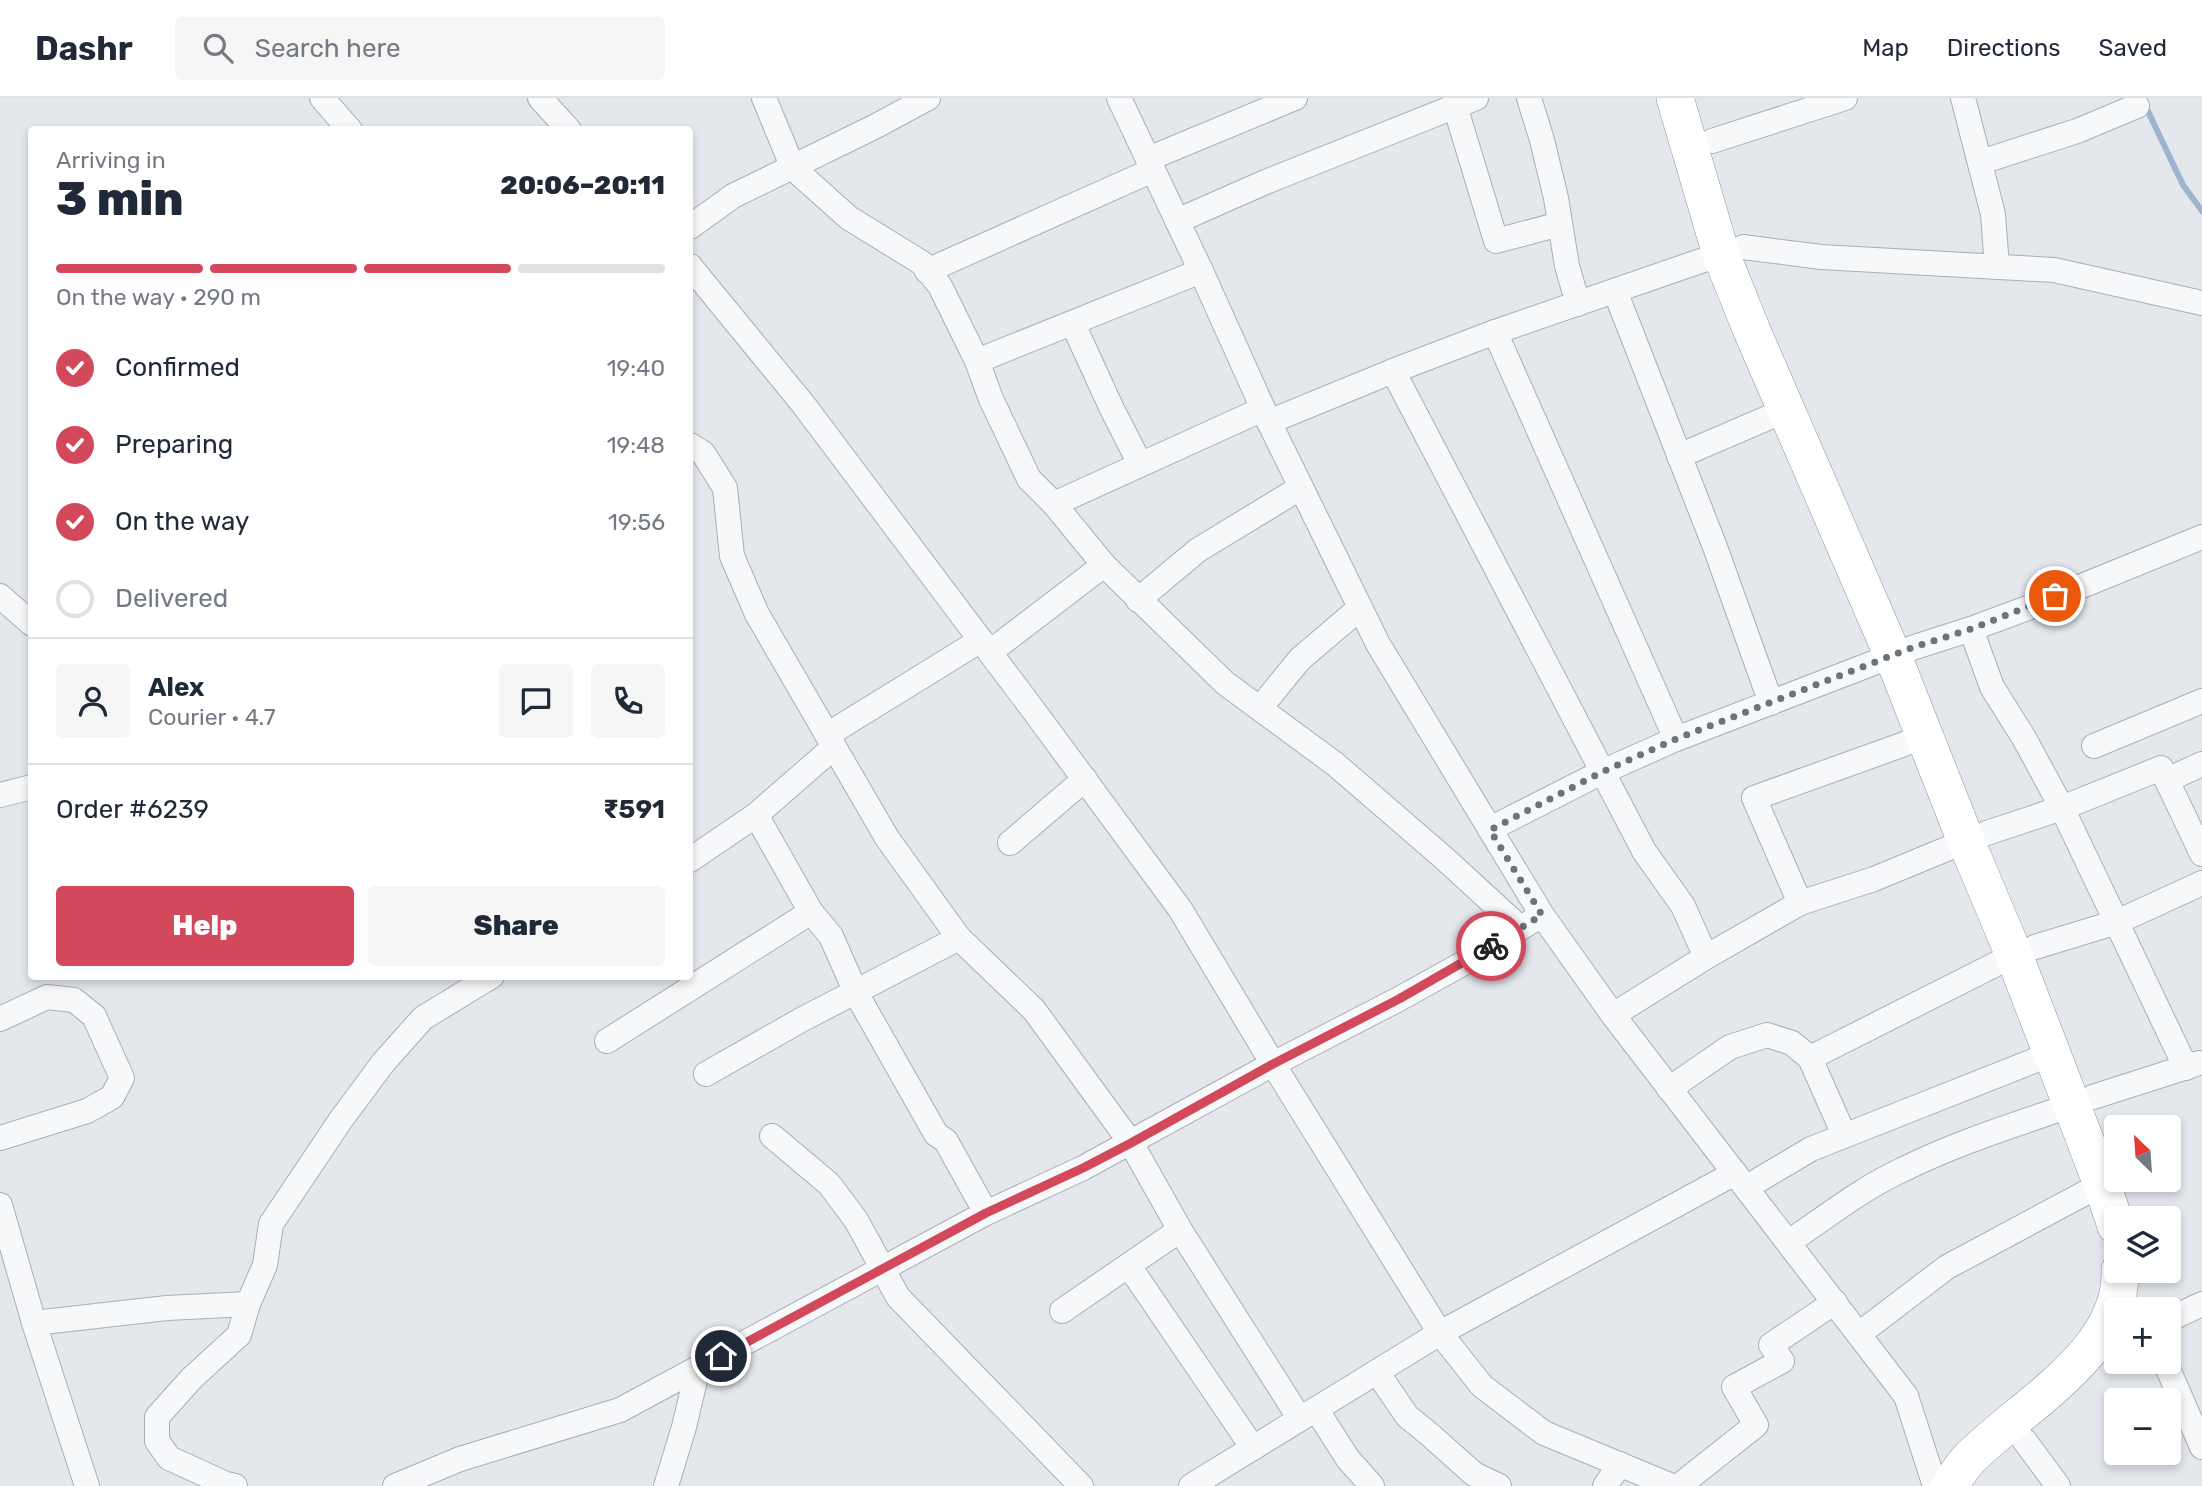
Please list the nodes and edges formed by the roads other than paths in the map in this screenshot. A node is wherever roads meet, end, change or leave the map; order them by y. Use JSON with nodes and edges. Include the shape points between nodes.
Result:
{"nodes":[{"id":1,"x":322,"y":98,"type":"edge"},
{"id":2,"x":540,"y":98,"type":"edge"},
{"id":3,"x":764,"y":98,"type":"edge"},
{"id":4,"x":929,"y":98,"type":"edge"},
{"id":5,"x":1119,"y":98,"type":"edge"},
{"id":6,"x":1295,"y":98,"type":"edge"},
{"id":7,"x":1529,"y":98,"type":"edge"},
{"id":8,"x":1675,"y":98,"type":"edge"},
{"id":9,"x":1699,"y":98,"type":"edge"},
{"id":10,"x":1845,"y":98,"type":"edge"},
{"id":11,"x":1963,"y":98,"type":"edge"},
{"id":12,"x":1466,"y":102,"type":"edge"},
{"id":13,"x":2137,"y":106,"type":"dead end"},
{"id":14,"x":346,"y":126,"type":"edge"},
{"id":15,"x":565,"y":126,"type":"edge"},
{"id":16,"x":1712,"y":141,"type":"junction"},
{"id":17,"x":1981,"y":162,"type":"junction"},
{"id":18,"x":1150,"y":165,"type":"junction"},
{"id":19,"x":793,"y":168,"type":"junction"},
{"id":20,"x":1177,"y":221,"type":"junction"},
{"id":21,"x":1560,"y":223,"type":"junction"},
{"id":22,"x":693,"y":225,"type":"edge"},
{"id":23,"x":1732,"y":251,"type":"junction"},
{"id":24,"x":1997,"y":267,"type":"junction"},
{"id":25,"x":927,"y":271,"type":"junction"},
{"id":26,"x":1201,"y":271,"type":"junction"},
{"id":27,"x":694,"y":281,"type":"edge"},
{"id":28,"x":1615,"y":291,"type":"junction"},
{"id":29,"x":2202,"y":303,"type":"edge"},
{"id":30,"x":1578,"y":304,"type":"junction"},
{"id":31,"x":1073,"y":324,"type":"junction"},
{"id":32,"x":1495,"y":332,"type":"junction"},
{"id":33,"x":977,"y":360,"type":"junction"},
{"id":34,"x":1393,"y":371,"type":"junction"},
{"id":35,"x":1786,"y":410,"type":"junction"},
{"id":36,"x":1266,"y":415,"type":"junction"},
{"id":37,"x":693,"y":447,"type":"edge"},
{"id":38,"x":1679,"y":456,"type":"junction"},
{"id":39,"x":1140,"y":464,"type":"junction"},
{"id":40,"x":1300,"y":488,"type":"junction"},
{"id":41,"x":1054,"y":504,"type":"junction"},
{"id":42,"x":2202,"y":537,"type":"edge"},
{"id":43,"x":1104,"y":565,"type":"junction"},
{"id":44,"x":0,"y":596,"type":"edge"},
{"id":45,"x":1139,"y":600,"type":"junction"},
{"id":46,"x":1360,"y":608,"type":"junction"},
{"id":47,"x":28,"y":620,"type":"edge"},
{"id":48,"x":1971,"y":629,"type":"junction"},
{"id":49,"x":985,"y":646,"type":"junction"},
{"id":50,"x":1904,"y":652,"type":"junction"},
{"id":51,"x":2202,"y":701,"type":"edge"},
{"id":52,"x":1771,"y":703,"type":"junction"},
{"id":53,"x":1260,"y":708,"type":"junction"},
{"id":54,"x":1924,"y":737,"type":"junction"},
{"id":55,"x":1676,"y":739,"type":"junction"},
{"id":56,"x":830,"y":741,"type":"junction"},
{"id":57,"x":2094,"y":746,"type":"dead end"},
{"id":58,"x":2202,"y":764,"type":"edge"},
{"id":59,"x":1602,"y":772,"type":"junction"},
{"id":60,"x":1085,"y":779,"type":"junction"},
{"id":61,"x":2167,"y":780,"type":"junction"},
{"id":62,"x":28,"y":788,"type":"edge"},
{"id":63,"x":0,"y":795,"type":"edge"},
{"id":64,"x":2062,"y":808,"type":"junction"},
{"id":65,"x":756,"y":815,"type":"junction"},
{"id":66,"x":1490,"y":830,"type":"junction"},
{"id":67,"x":1976,"y":837,"type":"junction"},
{"id":68,"x":1010,"y":843,"type":"dead end"},
{"id":69,"x":2202,"y":854,"type":"edge"},
{"id":70,"x":693,"y":858,"type":"edge"},
{"id":71,"x":2202,"y":883,"type":"edge"},
{"id":72,"x":1800,"y":903,"type":"junction"},
{"id":73,"x":811,"y":912,"type":"junction"},
{"id":74,"x":1542,"y":915,"type":"junction"},
{"id":75,"x":2117,"y":922,"type":"junction"},
{"id":76,"x":1520,"y":928,"type":"junction"},
{"id":77,"x":959,"y":938,"type":"junction"},
{"id":78,"x":2024,"y":951,"type":"junction"},
{"id":79,"x":1706,"y":957,"type":"junction"},
{"id":80,"x":485,"y":980,"type":"edge"},
{"id":81,"x":856,"y":993,"type":"junction"},
{"id":82,"x":1613,"y":1015,"type":"junction"},
{"id":83,"x":0,"y":1018,"type":"edge"},
{"id":84,"x":607,"y":1041,"type":"dead end"},
{"id":85,"x":2051,"y":1054,"type":"junction"},
{"id":86,"x":1810,"y":1058,"type":"junction"},
{"id":87,"x":1273,"y":1064,"type":"junction"},
{"id":88,"x":2194,"y":1065,"type":"edge"},
{"id":89,"x":706,"y":1074,"type":"dead end"},
{"id":90,"x":1669,"y":1089,"type":"junction"},
{"id":91,"x":2082,"y":1101,"type":"junction"},
{"id":92,"x":1844,"y":1135,"type":"junction"},
{"id":93,"x":772,"y":1136,"type":"dead end"},
{"id":94,"x":0,"y":1138,"type":"edge"},
{"id":95,"x":1131,"y":1143,"type":"junction"},
{"id":96,"x":2104,"y":1150,"type":"edge"},
{"id":97,"x":2104,"y":1179,"type":"edge"},
{"id":98,"x":1741,"y":1180,"type":"junction"},
{"id":99,"x":0,"y":1205,"type":"edge"},
{"id":100,"x":986,"y":1213,"type":"junction"},
{"id":101,"x":1180,"y":1230,"type":"junction"},
{"id":102,"x":1789,"y":1242,"type":"junction"},
{"id":103,"x":1129,"y":1266,"type":"junction"},
{"id":104,"x":882,"y":1268,"type":"junction"},
{"id":105,"x":2121,"y":1283,"type":"edge"},
{"id":106,"x":1835,"y":1302,"type":"junction"},
{"id":107,"x":248,"y":1304,"type":"junction"},
{"id":108,"x":2202,"y":1304,"type":"edge"},
{"id":109,"x":1062,"y":1311,"type":"dead end"},
{"id":110,"x":2181,"y":1314,"type":"edge"},
{"id":111,"x":34,"y":1323,"type":"junction"},
{"id":112,"x":1440,"y":1333,"type":"junction"},
{"id":113,"x":1859,"y":1334,"type":"junction"},
{"id":114,"x":2104,"y":1367,"type":"edge"},
{"id":115,"x":698,"y":1368,"type":"junction"},
{"id":116,"x":1377,"y":1372,"type":"junction"},
{"id":117,"x":2170,"y":1374,"type":"edge"},
{"id":118,"x":1308,"y":1414,"type":"junction"},
{"id":119,"x":2024,"y":1440,"type":"junction"},
{"id":120,"x":2202,"y":1447,"type":"edge"},
{"id":121,"x":1253,"y":1448,"type":"junction"},
{"id":122,"x":1620,"y":1464,"type":"junction"},
{"id":123,"x":87,"y":1486,"type":"edge"},
{"id":124,"x":235,"y":1486,"type":"edge"},
{"id":125,"x":395,"y":1486,"type":"edge"},
{"id":126,"x":666,"y":1486,"type":"edge"},
{"id":127,"x":1082,"y":1486,"type":"edge"},
{"id":128,"x":1191,"y":1486,"type":"edge"},
{"id":129,"x":1372,"y":1486,"type":"edge"},
{"id":130,"x":1499,"y":1486,"type":"edge"},
{"id":131,"x":1605,"y":1486,"type":"edge"},
{"id":132,"x":1672,"y":1486,"type":"edge"},
{"id":133,"x":1679,"y":1486,"type":"edge"},
{"id":134,"x":1935,"y":1486,"type":"edge"},
{"id":135,"x":1949,"y":1486,"type":"edge"},
{"id":136,"x":1977,"y":1486,"type":"edge"},
{"id":137,"x":2058,"y":1486,"type":"edge"}],
"edges":[{"from":1,"to":14,"type":"street"},
{"from":2,"to":15,"type":"street"},
{"from":3,"to":19,"type":"street"},
{"from":4,"to":19,"type":"street"},
{"from":5,"to":18,"type":"street"},
{"from":6,"to":18,"type":"street"},
{"from":7,"to":21,"type":"street"},
{"from":8,"to":23,"type":"highway"},
{"from":9,"to":16,"type":"highway"},
{"from":10,"to":16,"type":"street"},
{"from":11,"to":17,"type":"street"},
{"from":12,"to":20,"type":"street"},
{"from":12,"to":21,"type":"street","via":[[1496,241]]},
{"from":13,"to":17,"type":"street"},
{"from":16,"to":23,"type":"highway"},
{"from":17,"to":24,"type":"street","via":[[1993,214]]},
{"from":18,"to":20,"type":"street"},
{"from":18,"to":25,"type":"street"},
{"from":19,"to":22,"type":"street","via":[[733,196]]},
{"from":19,"to":25,"type":"street","via":[[849,218],[922,263]]},
{"from":20,"to":26,"type":"street"},
{"from":21,"to":30,"type":"street"},
{"from":23,"to":24,"type":"street"},
{"from":23,"to":28,"type":"street"},
{"from":23,"to":35,"type":"highway"},
{"from":23,"to":50,"type":"highway","via":[[1773,322]]},
{"from":24,"to":29,"type":"street","via":[[2054,270]]},
{"from":25,"to":33,"type":"street","via":[[940,286]]},
{"from":26,"to":31,"type":"street"},
{"from":26,"to":36,"type":"street"},
{"from":27,"to":49,"type":"street","via":[[803,404]]},
{"from":28,"to":30,"type":"street"},
{"from":28,"to":38,"type":"street"},
{"from":30,"to":32,"type":"street"},
{"from":31,"to":33,"type":"street"},
{"from":31,"to":39,"type":"street"},
{"from":32,"to":34,"type":"street"},
{"from":32,"to":55,"type":"street"},
{"from":33,"to":41,"type":"street","via":[[1029,479]]},
{"from":34,"to":36,"type":"street"},
{"from":34,"to":59,"type":"street"},
{"from":35,"to":38,"type":"street"},
{"from":35,"to":50,"type":"highway"},
{"from":36,"to":39,"type":"street"},
{"from":36,"to":40,"type":"street"},
{"from":37,"to":56,"type":"street","via":[[703,453],[726,488],[732,556],[757,614]]},
{"from":38,"to":52,"type":"street"},
{"from":39,"to":41,"type":"street"},
{"from":40,"to":45,"type":"street","via":[[1198,550]]},
{"from":40,"to":46,"type":"street"},
{"from":41,"to":43,"type":"street"},
{"from":42,"to":48,"type":"street"},
{"from":43,"to":45,"type":"street"},
{"from":43,"to":49,"type":"street"},
{"from":44,"to":47,"type":"street"},
{"from":45,"to":53,"type":"street","via":[[1225,683]]},
{"from":46,"to":53,"type":"street","via":[[1300,659]]},
{"from":46,"to":66,"type":"street"},
{"from":48,"to":50,"type":"street"},
{"from":48,"to":64,"type":"street","via":[[1992,687]]},
{"from":49,"to":56,"type":"street"},
{"from":49,"to":60,"type":"street"},
{"from":50,"to":52,"type":"street"},
{"from":50,"to":54,"type":"highway"},
{"from":50,"to":67,"type":"highway"},
{"from":51,"to":57,"type":"street"},
{"from":52,"to":55,"type":"street"},
{"from":53,"to":76,"type":"street","via":[[1335,764]]},
{"from":54,"to":67,"type":"highway"},
{"from":54,"to":72,"type":"street","via":[[1754,798]]},
{"from":55,"to":59,"type":"street"},
{"from":56,"to":65,"type":"street"},
{"from":56,"to":77,"type":"street","via":[[887,838]]},
{"from":58,"to":61,"type":"street"},
{"from":59,"to":66,"type":"street"},
{"from":59,"to":79,"type":"street","via":[[1644,851],[1683,906]]},
{"from":60,"to":68,"type":"street"},
{"from":60,"to":87,"type":"street","via":[[1180,909]]},
{"from":61,"to":64,"type":"street","via":[[2161,768]]},
{"from":61,"to":69,"type":"street"},
{"from":62,"to":63,"type":"street"},
{"from":64,"to":67,"type":"street"},
{"from":64,"to":75,"type":"street"},
{"from":65,"to":70,"type":"street"},
{"from":65,"to":73,"type":"street"},
{"from":66,"to":74,"type":"street"},
{"from":67,"to":72,"type":"street","via":[[1874,879]]},
{"from":67,"to":78,"type":"highway"},
{"from":71,"to":75,"type":"street"},
{"from":72,"to":79,"type":"street"},
{"from":73,"to":81,"type":"street","via":[[831,936]]},
{"from":73,"to":84,"type":"street"},
{"from":74,"to":76,"type":"street"},
{"from":74,"to":82,"type":"street"},
{"from":75,"to":78,"type":"street"},
{"from":75,"to":88,"type":"street"},
{"from":76,"to":87,"type":"street","via":[[1462,964]]},
{"from":77,"to":81,"type":"street"},
{"from":77,"to":95,"type":"street","via":[[1034,1010]]},
{"from":78,"to":85,"type":"highway"},
{"from":78,"to":86,"type":"street"},
{"from":78,"to":91,"type":"highway"},
{"from":79,"to":82,"type":"street"},
{"from":80,"to":107,"type":"street","via":[[423,1018],[347,1111],[271,1224],[265,1265]]},
{"from":81,"to":89,"type":"street"},
{"from":81,"to":100,"type":"street"},
{"from":82,"to":90,"type":"street"},
{"from":83,"to":94,"type":"street","via":[[47,997],[75,999],[94,1016],[122,1078],[112,1097],[88,1111]]},
{"from":85,"to":91,"type":"highway"},
{"from":85,"to":92,"type":"street"},
{"from":86,"to":90,"type":"street","via":[[1792,1043],[1766,1035],[1730,1047]]},
{"from":86,"to":92,"type":"street"},
{"from":87,"to":95,"type":"street"},
{"from":87,"to":112,"type":"street"},
{"from":88,"to":91,"type":"street"},
{"from":90,"to":98,"type":"street"},
{"from":91,"to":96,"type":"highway"},
{"from":91,"to":102,"type":"street","via":[[1903,1169]]},
{"from":92,"to":98,"type":"street"},
{"from":93,"to":104,"type":"street","via":[[829,1184],[856,1220]]},
{"from":95,"to":100,"type":"street"},
{"from":95,"to":101,"type":"street"},
{"from":97,"to":113,"type":"street","via":[[1947,1267]]},
{"from":98,"to":102,"type":"street"},
{"from":98,"to":112,"type":"street"},
{"from":99,"to":111,"type":"street"},
{"from":100,"to":104,"type":"street"},
{"from":101,"to":103,"type":"street"},
{"from":101,"to":118,"type":"street"},
{"from":102,"to":106,"type":"street"},
{"from":103,"to":109,"type":"street"},
{"from":103,"to":121,"type":"street"},
{"from":104,"to":115,"type":"street"},
{"from":104,"to":127,"type":"street","via":[[898,1297]]},
{"from":105,"to":135,"type":"highway","via":[[2111,1319],[2073,1369],[1967,1461]]},
{"from":106,"to":113,"type":"street"},
{"from":106,"to":133,"type":"street","via":[[1771,1345],[1782,1361],[1734,1387],[1755,1425]]},
{"from":107,"to":111,"type":"street"},
{"from":107,"to":124,"type":"street","via":[[239,1335],[157,1417],[156,1441],[169,1458]]},
{"from":108,"to":110,"type":"street"},
{"from":111,"to":123,"type":"street"},
{"from":112,"to":116,"type":"street"},
{"from":112,"to":122,"type":"street","via":[[1482,1386],[1544,1433]]},
{"from":113,"to":134,"type":"street","via":[[1906,1396]]},
{"from":114,"to":119,"type":"highway","via":[[2090,1385]]},
{"from":115,"to":125,"type":"street","via":[[620,1410],[460,1459]]},
{"from":115,"to":126,"type":"street"},
{"from":116,"to":118,"type":"street"},
{"from":116,"to":130,"type":"street","via":[[1407,1416],[1474,1474]]},
{"from":117,"to":120,"type":"street"},
{"from":118,"to":121,"type":"street"},
{"from":118,"to":129,"type":"street"},
{"from":119,"to":136,"type":"highway"},
{"from":119,"to":137,"type":"street"},
{"from":121,"to":128,"type":"street"},
{"from":122,"to":131,"type":"street"},
{"from":122,"to":132,"type":"street"}]}
